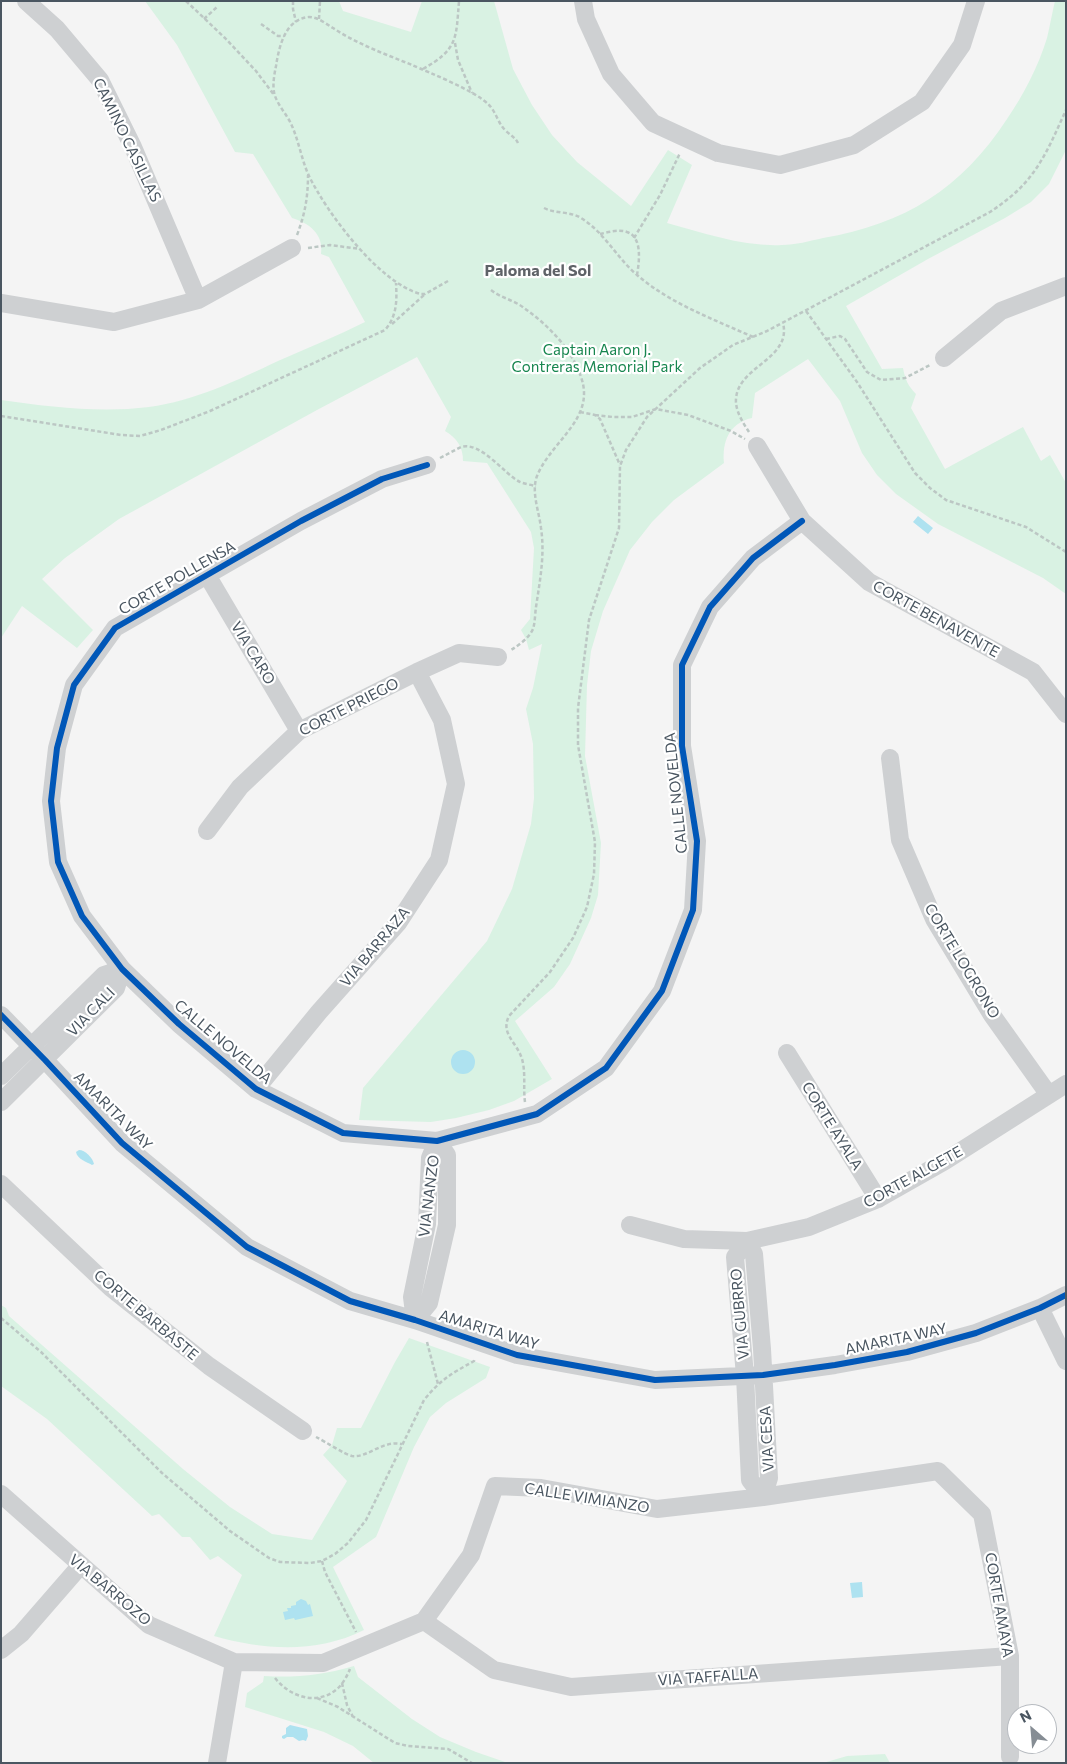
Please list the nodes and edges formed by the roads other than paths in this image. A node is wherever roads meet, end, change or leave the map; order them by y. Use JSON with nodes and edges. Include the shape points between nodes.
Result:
{"nodes":[{"id":1,"x":26,"y":1,"type":"edge"},
{"id":2,"x":583,"y":1,"type":"edge"},
{"id":3,"x":976,"y":1,"type":"edge"},
{"id":4,"x":292,"y":248,"type":"road end"},
{"id":5,"x":1066,"y":286,"type":"edge"},
{"id":6,"x":198,"y":300,"type":"junction"},
{"id":7,"x":1,"y":303,"type":"edge"},
{"id":8,"x":944,"y":358,"type":"road end"},
{"id":9,"x":757,"y":446,"type":"road end"},
{"id":10,"x":427,"y":465,"type":"road end"},
{"id":11,"x":802,"y":521,"type":"junction"},
{"id":12,"x":207,"y":575,"type":"junction"},
{"id":13,"x":498,"y":658,"type":"road end"},
{"id":14,"x":417,"y":672,"type":"junction"},
{"id":15,"x":1066,"y":714,"type":"edge"},
{"id":16,"x":299,"y":730,"type":"junction"},
{"id":17,"x":890,"y":758,"type":"dead end"},
{"id":18,"x":207,"y":831,"type":"dead end"},
{"id":19,"x":122,"y":969,"type":"junction"},
{"id":20,"x":1,"y":1015,"type":"edge"},
{"id":21,"x":31,"y":1046,"type":"junction"},
{"id":22,"x":787,"y":1054,"type":"dead end"},
{"id":23,"x":45,"y":1060,"type":"junction"},
{"id":24,"x":1,"y":1076,"type":"edge"},
{"id":25,"x":1066,"y":1084,"type":"edge"},
{"id":26,"x":256,"y":1089,"type":"junction"},
{"id":27,"x":1049,"y":1095,"type":"junction"},
{"id":28,"x":1,"y":1102,"type":"edge"},
{"id":29,"x":438,"y":1141,"type":"junction"},
{"id":30,"x":1,"y":1184,"type":"edge"},
{"id":31,"x":878,"y":1199,"type":"junction"},
{"id":32,"x":630,"y":1225,"type":"dead end"},
{"id":33,"x":747,"y":1241,"type":"junction"},
{"id":34,"x":1066,"y":1294,"type":"edge"},
{"id":35,"x":1040,"y":1308,"type":"junction"},
{"id":36,"x":414,"y":1320,"type":"junction"},
{"id":37,"x":1066,"y":1361,"type":"edge"},
{"id":38,"x":763,"y":1375,"type":"junction"},
{"id":39,"x":745,"y":1376,"type":"junction"},
{"id":40,"x":303,"y":1431,"type":"road end"},
{"id":41,"x":1,"y":1494,"type":"edge"},
{"id":42,"x":763,"y":1497,"type":"junction"},
{"id":43,"x":982,"y":1514,"type":"joint"},
{"id":44,"x":80,"y":1565,"type":"junction"},
{"id":45,"x":424,"y":1620,"type":"junction"},
{"id":46,"x":1,"y":1650,"type":"edge"},
{"id":47,"x":1010,"y":1656,"type":"junction"},
{"id":48,"x":234,"y":1662,"type":"junction"},
{"id":49,"x":1010,"y":1757,"type":"dead end"},
{"id":50,"x":217,"y":1763,"type":"edge"}],
"edges":[{"from":1,"to":6,"type":"street","name":"CAMINO CASILLAS","via":[[57,29],[100,80],[133,147]]},
{"from":2,"to":3,"type":"street","via":[[586,19],[611,74],[654,123],[718,152],[780,164],[854,145],[922,102],[962,45]]},
{"from":4,"to":6,"type":"street"},
{"from":5,"to":8,"type":"street","via":[[1001,311]]},
{"from":6,"to":7,"type":"street","via":[[114,322]]},
{"from":9,"to":11,"type":"street","name":"CORTE BENAVENTE"},
{"from":10,"to":12,"type":"street","name":"CORTE POLLENSA","via":[[382,479]]},
{"from":11,"to":15,"type":"street","name":"CORTE BENAVENTE","via":[[869,582],[1032,672]]},
{"from":11,"to":29,"type":"street","name":"CALLE NOVELDA","via":[[753,558],[710,607],[682,665],[682,746],[697,841],[693,910],[662,992],[606,1068],[538,1114]]},
{"from":12,"to":16,"type":"street","name":"VIA CARO"},
{"from":12,"to":19,"type":"street","name":"CORTE POLLENSA","via":[[115,628],[74,685],[57,748],[51,801],[58,862],[82,916]]},
{"from":13,"to":14,"type":"street","name":"CORTE PRIEGO","via":[[459,653]]},
{"from":14,"to":16,"type":"street","name":"CORTE PRIEGO"},
{"from":14,"to":26,"type":"street","name":"VIA BARRAZA","via":[[442,720],[456,784],[439,860],[398,923]]},
{"from":16,"to":18,"type":"street","name":"CORTE PRIEGO","via":[[240,787]]},
{"from":17,"to":27,"type":"street","name":"CORTE LOGRONO","via":[[900,840],[934,919],[992,1015]]},
{"from":19,"to":21,"type":"street","name":"VIA CALI","via":[[104,975]]},
{"from":19,"to":23,"type":"street","name":"VIA CALI","via":[[116,988]]},
{"from":19,"to":26,"type":"street","name":"CALLE NOVELDA","via":[[179,1024]]},
{"from":20,"to":21,"type":"street","name":"AMARITA WAY"},
{"from":21,"to":23,"type":"street","name":"AMARITA WAY"},
{"from":21,"to":24,"type":"street","name":"VIA CALI"},
{"from":22,"to":31,"type":"street","name":"CORTE AYALA"},
{"from":23,"to":28,"type":"street","name":"VIA CALI"},
{"from":23,"to":36,"type":"street","name":"AMARITA WAY","via":[[122,1143],[247,1247],[350,1301]]},
{"from":25,"to":27,"type":"street","name":"CORTE ALGETE"},
{"from":26,"to":29,"type":"street","name":"CALLE NOVELDA","via":[[343,1133]]},
{"from":27,"to":31,"type":"street","name":"CORTE ALGETE","via":[[946,1161]]},
{"from":29,"to":36,"type":"street","name":"VIA NANZO","via":[[447,1154],[448,1226],[429,1303]]},
{"from":30,"to":40,"type":"street","name":"CORTE BARBASTE","via":[[111,1288],[209,1366]]},
{"from":31,"to":33,"type":"street","name":"CORTE ALGETE","via":[[809,1227]]},
{"from":32,"to":33,"type":"street","name":"CORTE ALGETE","via":[[684,1239]]},
{"from":33,"to":38,"type":"street","name":"VIA GUBRRO","via":[[754,1254]]},
{"from":33,"to":39,"type":"street","name":"VIA GUBRRO","via":[[735,1257]]},
{"from":34,"to":35,"type":"street","name":"AMARITA WAY"},
{"from":35,"to":37,"type":"street"},
{"from":35,"to":38,"type":"street","name":"AMARITA WAY","via":[[976,1334],[907,1352]]},
{"from":36,"to":39,"type":"street","name":"AMARITA WAY","via":[[517,1355],[655,1380]]},
{"from":38,"to":39,"type":"street","name":"AMARITA WAY"},
{"from":38,"to":42,"type":"street","name":"VIA CESA","via":[[769,1478]]},
{"from":39,"to":42,"type":"street","name":"VIA CESA","via":[[750,1480]]},
{"from":41,"to":44,"type":"street","name":"VIA BARROZO"},
{"from":42,"to":43,"type":"street","name":"CALLE VIMIANZO","via":[[938,1471]]},
{"from":42,"to":45,"type":"street","name":"CALLE VIMIANZO","via":[[657,1509],[540,1488],[495,1486],[471,1555]]},
{"from":43,"to":47,"type":"street","name":"CORTE AMAYA"},
{"from":44,"to":46,"type":"street","via":[[21,1634]]},
{"from":44,"to":48,"type":"street","name":"VIA BARROZO","via":[[149,1625]]},
{"from":45,"to":47,"type":"street","name":"VIA TAFFALLA","via":[[494,1670],[570,1686]]},
{"from":45,"to":48,"type":"street","via":[[323,1664]]},
{"from":47,"to":49,"type":"street","name":"CORTE AMAYA"},
{"from":48,"to":50,"type":"street"}]}
